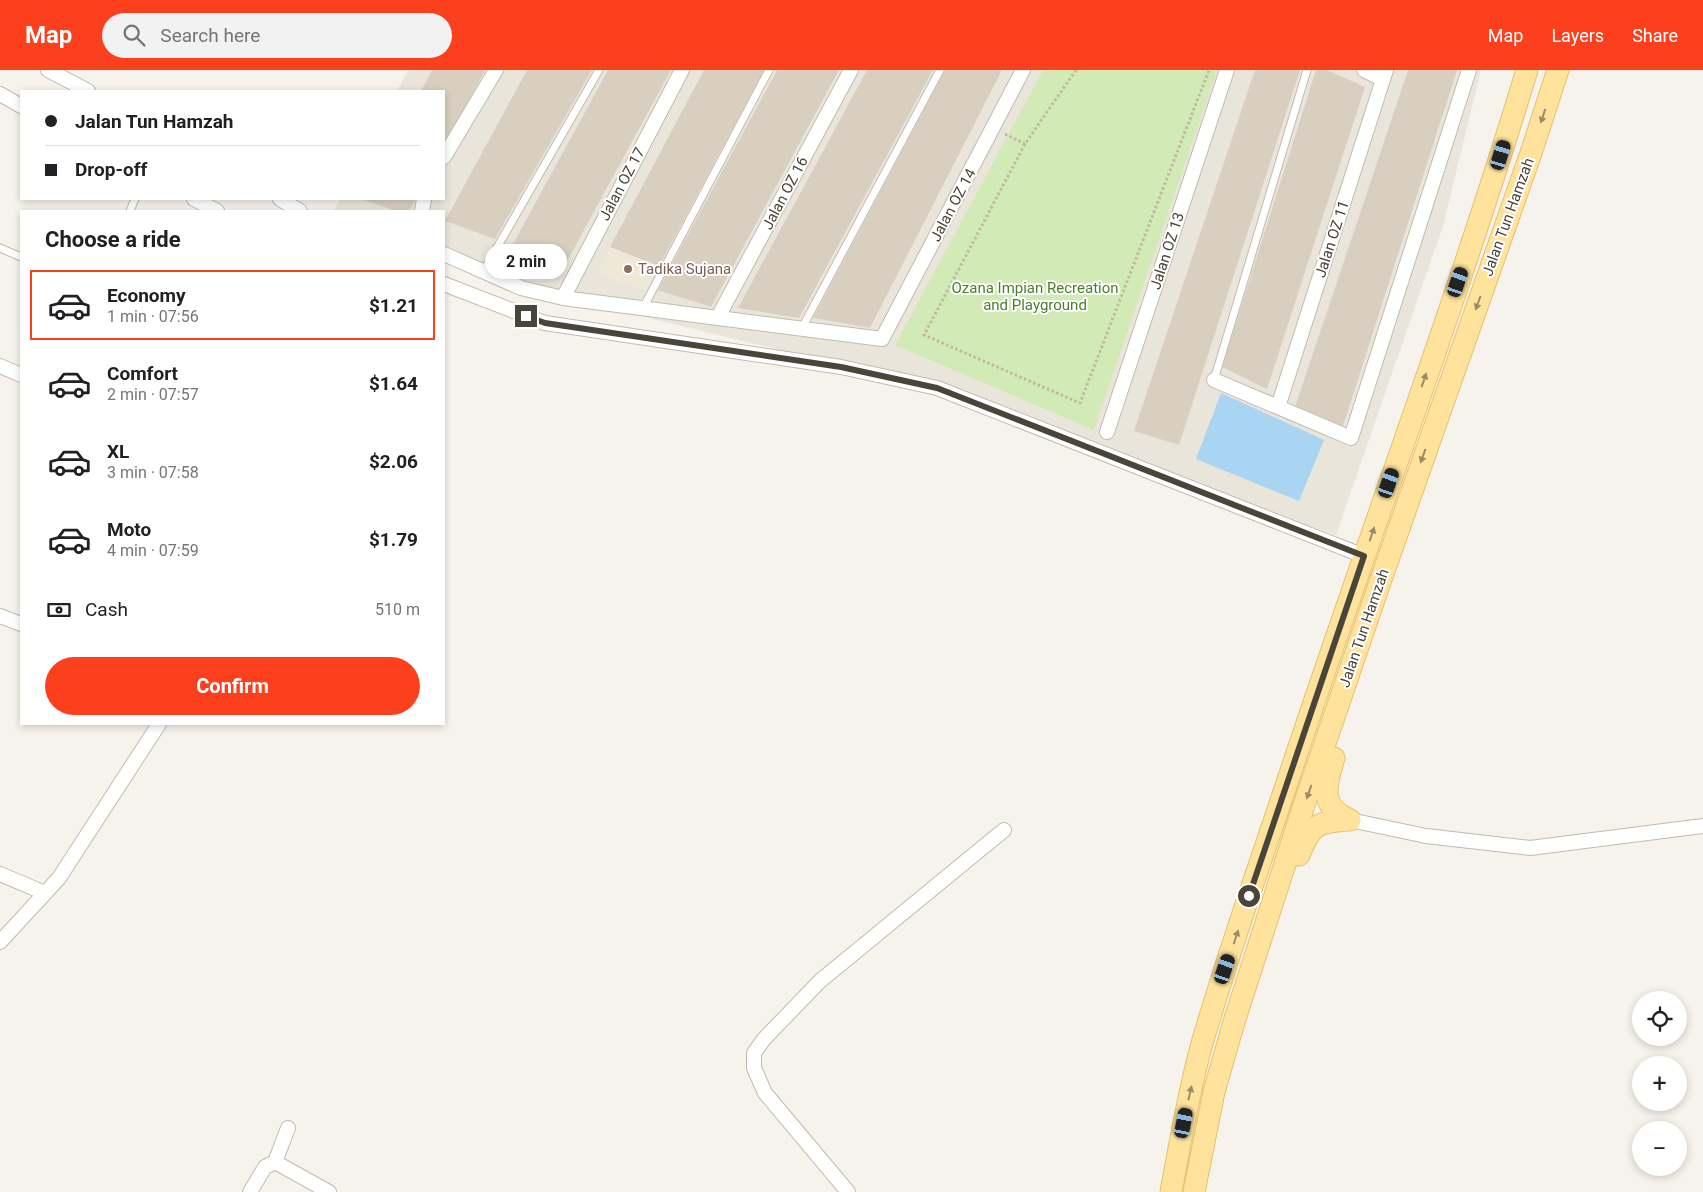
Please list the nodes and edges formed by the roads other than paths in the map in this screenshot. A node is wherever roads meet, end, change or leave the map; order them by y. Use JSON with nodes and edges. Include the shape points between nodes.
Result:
{"nodes":[{"id":1,"x":48,"y":70,"type":"edge"},
{"id":2,"x":496,"y":70,"type":"edge"},
{"id":3,"x":599,"y":70,"type":"edge"},
{"id":4,"x":682,"y":70,"type":"edge"},
{"id":5,"x":769,"y":70,"type":"edge"},
{"id":6,"x":851,"y":70,"type":"edge"},
{"id":7,"x":940,"y":70,"type":"edge"},
{"id":8,"x":1023,"y":70,"type":"edge"},
{"id":9,"x":1227,"y":70,"type":"edge"},
{"id":10,"x":1307,"y":70,"type":"edge"},
{"id":11,"x":1364,"y":70,"type":"edge"},
{"id":12,"x":1469,"y":70,"type":"edge"},
{"id":13,"x":1527,"y":70,"type":"edge"},
{"id":14,"x":1558,"y":70,"type":"edge"},
{"id":15,"x":1384,"y":75,"type":"edge"},
{"id":16,"x":86,"y":90,"type":"edge"},
{"id":17,"x":0,"y":94,"type":"edge"},
{"id":18,"x":20,"y":105,"type":"edge"},
{"id":19,"x":445,"y":155,"type":"edge"},
{"id":20,"x":196,"y":200,"type":"edge"},
{"id":21,"x":282,"y":200,"type":"edge"},
{"id":22,"x":216,"y":210,"type":"edge"},
{"id":23,"x":298,"y":210,"type":"edge"},
{"id":24,"x":0,"y":248,"type":"edge"},
{"id":25,"x":445,"y":254,"type":"edge"},
{"id":26,"x":20,"y":257,"type":"edge"},
{"id":27,"x":483,"y":272,"type":"junction"},
{"id":28,"x":445,"y":284,"type":"edge"},
{"id":29,"x":563,"y":298,"type":"junction"},
{"id":30,"x":642,"y":308,"type":"junction"},
{"id":31,"x":718,"y":317,"type":"junction"},
{"id":32,"x":802,"y":328,"type":"junction"},
{"id":33,"x":0,"y":366,"type":"edge"},
{"id":34,"x":20,"y":375,"type":"edge"},
{"id":35,"x":1214,"y":380,"type":"joint"},
{"id":36,"x":1278,"y":407,"type":"junction"},
{"id":37,"x":1107,"y":432,"type":"dead end"},
{"id":38,"x":1364,"y":556,"type":"junction"},
{"id":39,"x":1378,"y":588,"type":"junction"},
{"id":40,"x":0,"y":616,"type":"edge"},
{"id":41,"x":20,"y":624,"type":"edge"},
{"id":42,"x":158,"y":725,"type":"edge"},
{"id":43,"x":1350,"y":820,"type":"junction"},
{"id":44,"x":1703,"y":826,"type":"edge"},
{"id":45,"x":1004,"y":830,"type":"dead end"},
{"id":46,"x":0,"y":874,"type":"edge"},
{"id":47,"x":45,"y":893,"type":"junction"},
{"id":48,"x":0,"y":942,"type":"edge"},
{"id":49,"x":1247,"y":981,"type":"junction"},
{"id":50,"x":1214,"y":1092,"type":"junction"},
{"id":51,"x":288,"y":1128,"type":"dead end"},
{"id":52,"x":275,"y":1162,"type":"junction"},
{"id":53,"x":250,"y":1192,"type":"edge"},
{"id":54,"x":329,"y":1192,"type":"edge"},
{"id":55,"x":848,"y":1192,"type":"edge"},
{"id":56,"x":1171,"y":1192,"type":"edge"},
{"id":57,"x":1194,"y":1192,"type":"edge"},
{"id":58,"x":1203,"y":1192,"type":"edge"}],
"edges":[{"from":1,"to":16,"type":"street"},
{"from":2,"to":19,"type":"street"},
{"from":3,"to":27,"type":"lane"},
{"from":4,"to":29,"type":"street","name":"Jalan OZ 17"},
{"from":5,"to":30,"type":"lane"},
{"from":6,"to":31,"type":"street","name":"Jalan OZ 16"},
{"from":7,"to":32,"type":"lane"},
{"from":8,"to":32,"type":"street","name":"Jalan OZ 14","via":[[882,339]]},
{"from":9,"to":37,"type":"street","name":"Jalan OZ 13"},
{"from":10,"to":35,"type":"lane"},
{"from":11,"to":15,"type":"street"},
{"from":12,"to":36,"type":"street","via":[[1351,438]]},
{"from":38,"to":13,"type":"main road","name":"Jalan Tun Hamzah","one_way":true,"via":[[1496,172]]},
{"from":14,"to":39,"type":"main road","name":"Jalan Tun Hamzah","one_way":true},
{"from":15,"to":36,"type":"street","name":"Jalan OZ 11"},
{"from":17,"to":18,"type":"street"},
{"from":20,"to":22,"type":"street"},
{"from":21,"to":23,"type":"street"},
{"from":24,"to":26,"type":"lane"},
{"from":25,"to":27,"type":"street"},
{"from":27,"to":29,"type":"street","via":[[521,288]]},
{"from":28,"to":38,"type":"street","via":[[545,323],[841,367],[937,388]]},
{"from":29,"to":30,"type":"street"},
{"from":30,"to":31,"type":"street"},
{"from":31,"to":32,"type":"street"},
{"from":33,"to":34,"type":"street"},
{"from":35,"to":36,"type":"street"},
{"from":56,"to":38,"type":"main road","name":"Jalan Tun Hamzah","one_way":true,"via":[[1200,1050]]},
{"from":39,"to":43,"type":"main road","via":[[1326,789],[1330,807]]},
{"from":39,"to":49,"type":"main road","name":"Jalan Tun Hamzah","one_way":true},
{"from":40,"to":41,"type":"street"},
{"from":42,"to":47,"type":"street","via":[[59,878]]},
{"from":43,"to":44,"type":"street","via":[[1426,836],[1530,848]]},
{"from":43,"to":49,"type":"main road","via":[[1321,824],[1306,836]]},
{"from":45,"to":55,"type":"street","via":[[820,981],[764,1039],[754,1054],[754,1068],[765,1093]]},
{"from":46,"to":47,"type":"street"},
{"from":47,"to":48,"type":"street"},
{"from":49,"to":50,"type":"main road","name":"Jalan Tun Hamzah"},
{"from":50,"to":57,"type":"main road","name":"Jalan Tun Hamzah"},
{"from":50,"to":58,"type":"main road"},
{"from":51,"to":52,"type":"street"},
{"from":52,"to":53,"type":"street","via":[[265,1167]]},
{"from":52,"to":54,"type":"street"}]}
